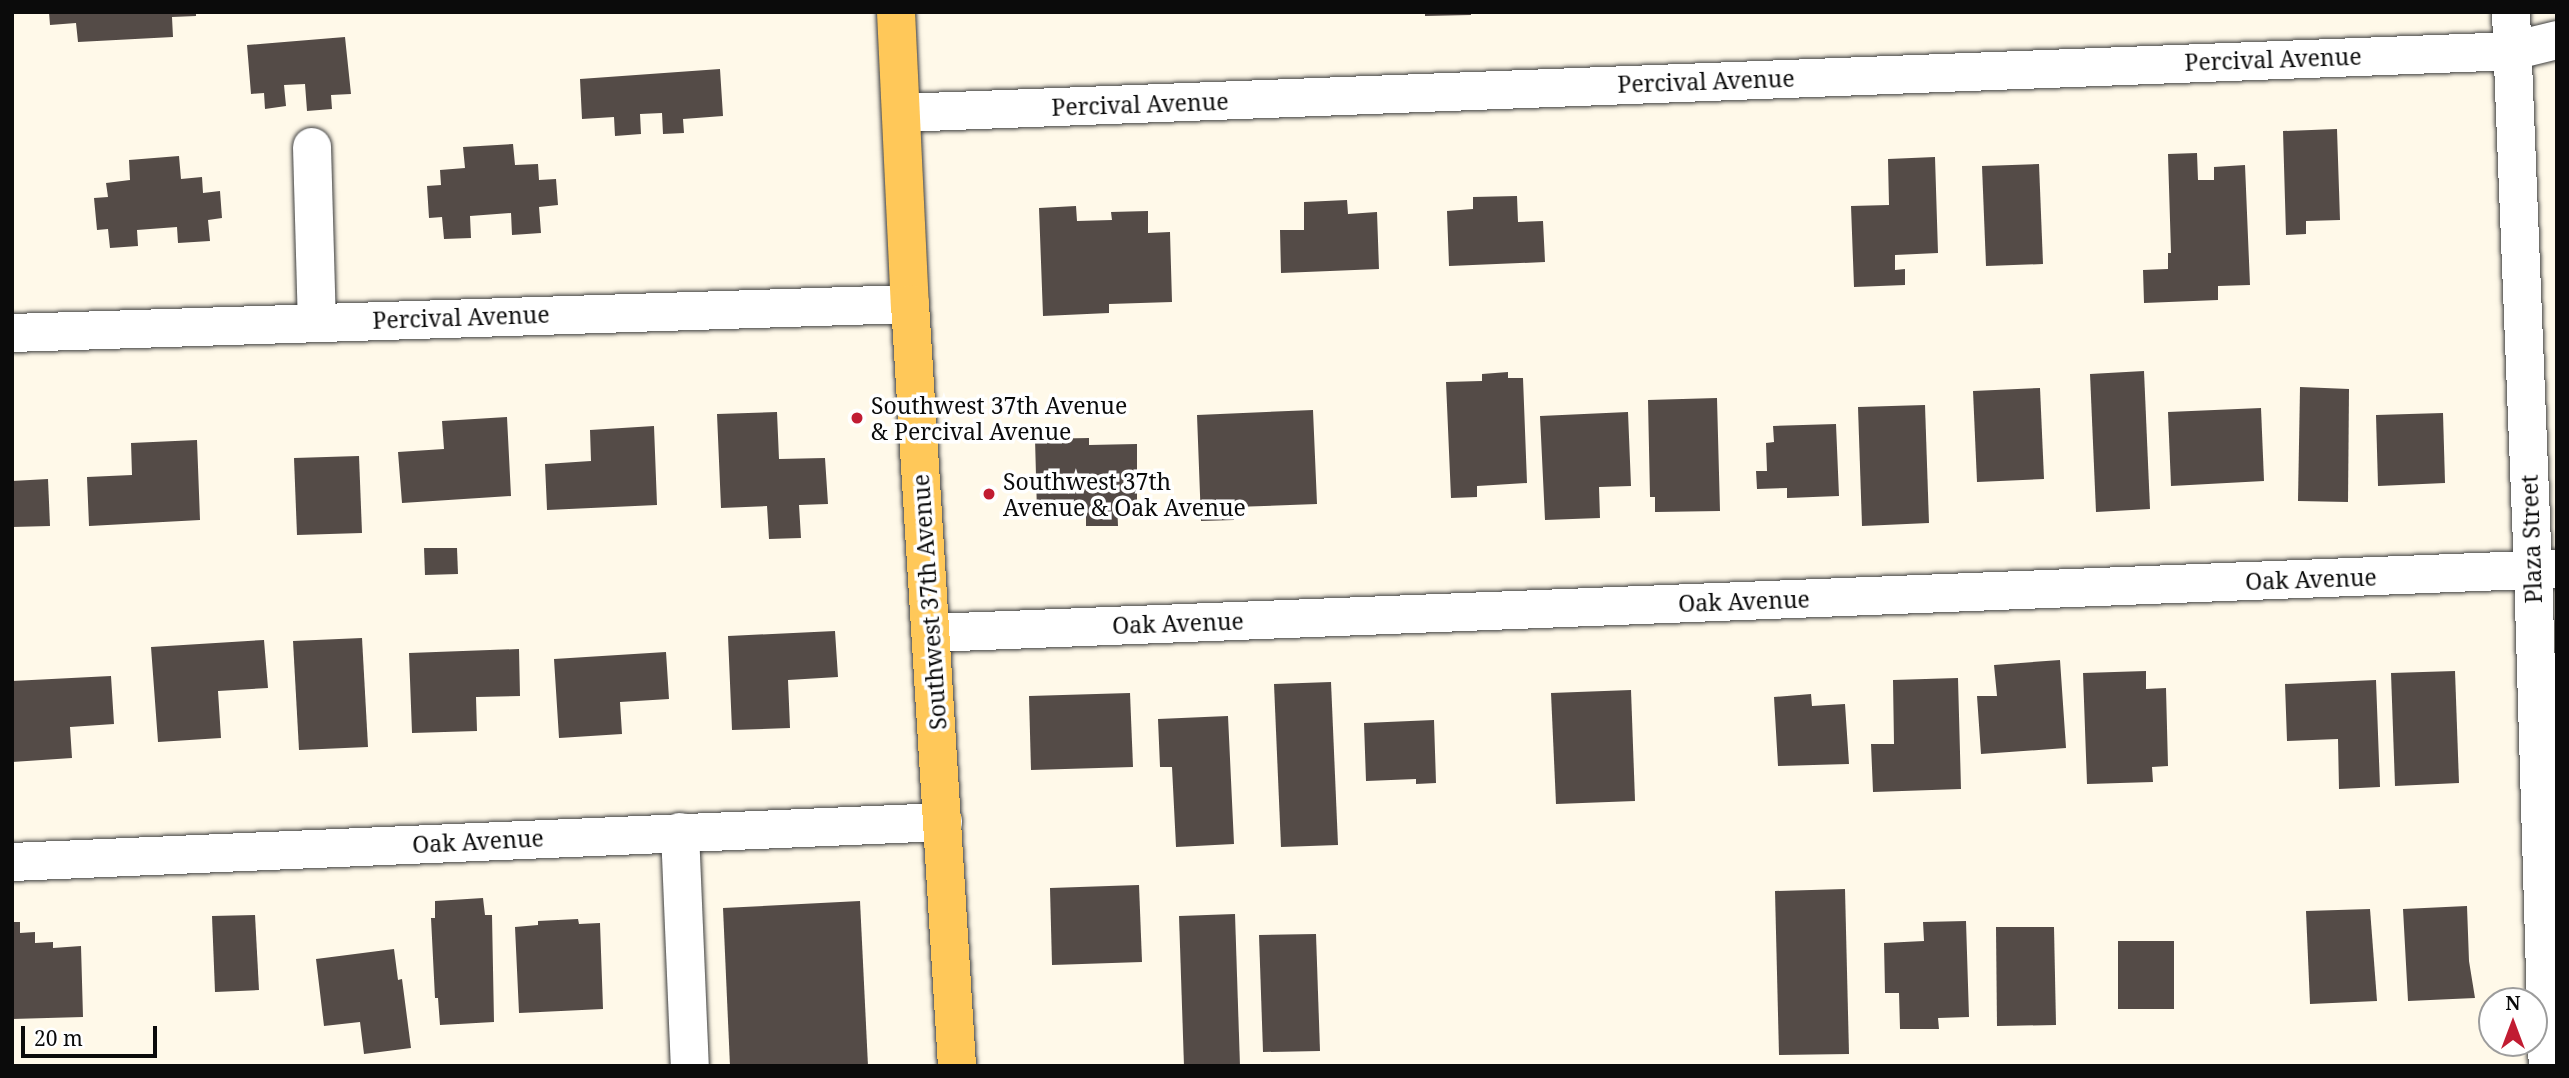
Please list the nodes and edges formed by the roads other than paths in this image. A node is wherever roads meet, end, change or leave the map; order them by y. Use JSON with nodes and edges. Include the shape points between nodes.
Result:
{"nodes":[{"id":1,"x":896,"y":12,"type":"edge"},
{"id":2,"x":2511,"y":12,"type":"edge"},
{"id":3,"x":2557,"y":40,"type":"edge"},
{"id":4,"x":2512,"y":51,"type":"junction"},
{"id":5,"x":901,"y":113,"type":"junction"},
{"id":6,"x":312,"y":147,"type":"dead end"},
{"id":7,"x":910,"y":304,"type":"junction"},
{"id":8,"x":317,"y":321,"type":"junction"},
{"id":9,"x":12,"y":332,"type":"edge"},
{"id":10,"x":2545,"y":569,"type":"edge"},
{"id":11,"x":932,"y":633,"type":"junction"},
{"id":12,"x":943,"y":822,"type":"junction"},
{"id":13,"x":680,"y":832,"type":"junction"},
{"id":14,"x":12,"y":862,"type":"edge"},
{"id":15,"x":690,"y":1066,"type":"edge"},
{"id":16,"x":957,"y":1066,"type":"edge"},
{"id":17,"x":2548,"y":1066,"type":"edge"}],
"edges":[{"from":1,"to":5,"type":"main road","name":"Southwest 37th Avenue"},
{"from":2,"to":4,"type":"street","name":"Plaza Street"},
{"from":3,"to":4,"type":"street","name":"Percival Avenue"},
{"from":4,"to":5,"type":"street","name":"Percival Avenue"},
{"from":4,"to":10,"type":"street","name":"Plaza Street"},
{"from":5,"to":7,"type":"main road","name":"Southwest 37th Avenue"},
{"from":6,"to":8,"type":"street"},
{"from":7,"to":8,"type":"street","name":"Percival Avenue"},
{"from":7,"to":11,"type":"main road","name":"Southwest 37th Avenue"},
{"from":8,"to":9,"type":"street","name":"Percival Avenue"},
{"from":10,"to":11,"type":"street","name":"Oak Avenue"},
{"from":10,"to":17,"type":"street","name":"Plaza Street"},
{"from":11,"to":12,"type":"main road","name":"Southwest 37th Avenue"},
{"from":12,"to":13,"type":"street","name":"Oak Avenue"},
{"from":12,"to":16,"type":"main road","name":"Southwest 37th Avenue"},
{"from":13,"to":14,"type":"street","name":"Oak Avenue"},
{"from":13,"to":15,"type":"street"}]}
